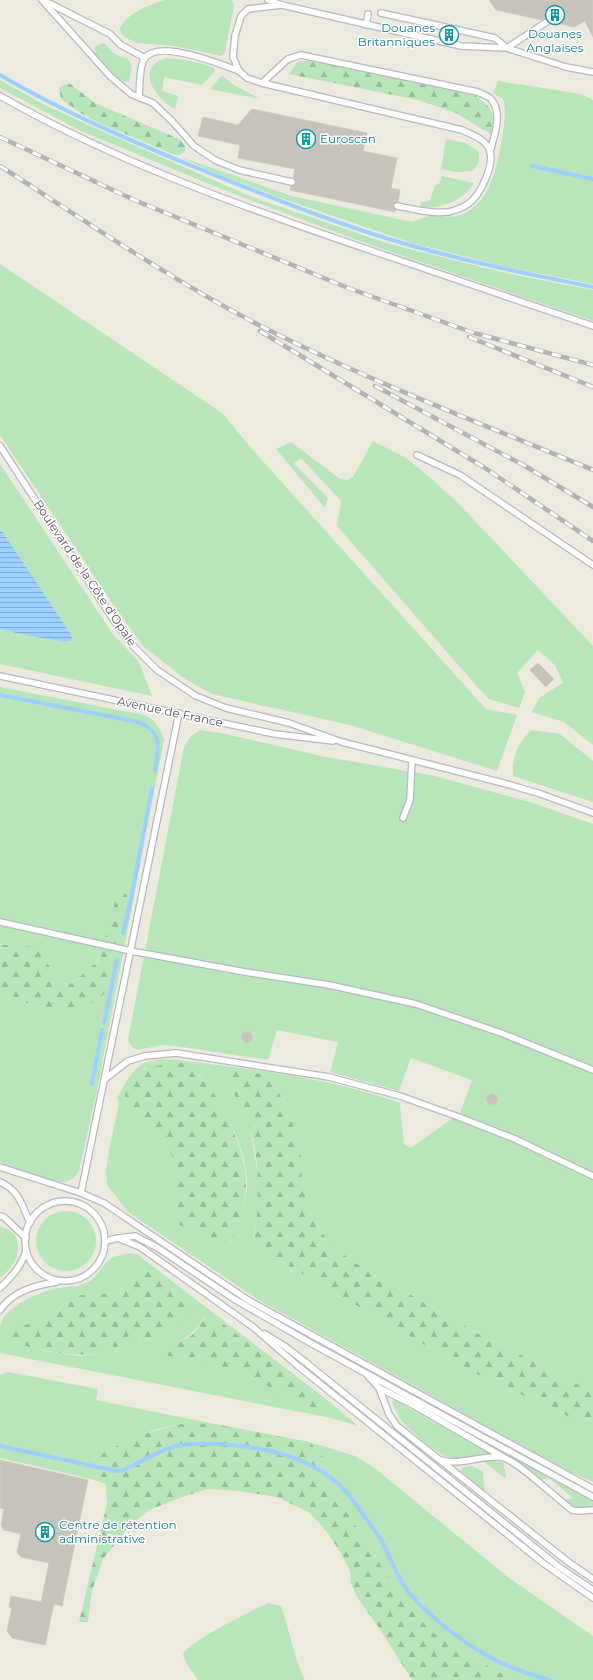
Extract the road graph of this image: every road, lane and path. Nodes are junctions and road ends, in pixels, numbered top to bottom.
1 (43, 0) edge
2 (268, 0) edge
3 (282, 5) junction
4 (381, 13) dead end
5 (368, 14) dead end
6 (548, 21) dead end
7 (366, 25) junction
8 (507, 48) junction
9 (145, 58) junction
10 (239, 71) junction
11 (593, 72) edge
12 (262, 83) junction
13 (0, 96) edge
14 (139, 97) junction
15 (490, 152) junction
16 (292, 182) dead end
17 (397, 206) dead end
18 (593, 326) edge
19 (0, 446) edge
20 (417, 455) dead end
21 (593, 565) edge
22 (0, 676) edge
23 (179, 713) junction
24 (342, 742) junction
25 (412, 760) junction
26 (593, 813) edge
27 (403, 818) dead end
28 (0, 922) edge
29 (131, 951) junction
30 (593, 1070) edge
31 (104, 1079) junction
32 (0, 1167) edge
33 (593, 1176) edge
34 (0, 1182) edge
35 (81, 1193) junction
36 (0, 1216) edge
37 (30, 1223) junction
38 (26, 1238) junction
39 (118, 1238) junction
40 (106, 1241) junction
41 (163, 1242) junction
42 (158, 1248) junction
43 (26, 1250) junction
44 (185, 1262) junction
45 (200, 1275) junction
46 (217, 1278) junction
47 (61, 1281) junction
48 (0, 1288) edge
49 (0, 1310) edge
50 (253, 1327) junction
51 (365, 1373) junction
52 (380, 1388) junction
53 (505, 1458) junction
54 (440, 1460) junction
55 (593, 1489) edge
56 (593, 1497) edge
57 (593, 1510) edge
58 (593, 1579) edge
59 (593, 1590) edge
60 (593, 1598) edge

1 - 9 lane
1 - 14 lane
2 - 3 lane
3 - 7 lane
3 - 10 lane
4 - 8 lane
5 - 7 lane
6 - 8 lane
7 - 8 lane
8 - 11 lane
9 - 10 lane
9 - 14 lane
10 - 12 lane
12 - 15 lane
12 - 15 lane
13 - 18 lane
14 - 16 lane
15 - 17 lane
19 - 24 lane, Boulevard de la Côte d'Opale
20 - 21 lane
22 - 23 lane, Avenue de France
23 - 24 lane, Avenue de France
23 - 29 lane
24 - 25 lane
25 - 26 lane
25 - 27 lane
28 - 29 lane
29 - 30 lane
29 - 31 lane
31 - 33 lane
31 - 35 lane
32 - 35 lane
34 - 37 lane
35 - 41 lane
36 - 38 lane
37 - 38 lane
37 - 40 lane
38 - 43 lane
39 - 40 lane
39 - 42 lane
39 - 50 lane
40 - 47 lane
41 - 44 lane
41 - 46 lane
42 - 44 lane
42 - 45 lane
43 - 47 lane
43 - 48 lane
44 - 45 lane
44 - 46 lane
45 - 51 lane
46 - 55 lane
47 - 49 lane
50 - 59 lane
50 - 60 lane
51 - 52 lane
51 - 56 lane
52 - 53 lane
52 - 54 lane
53 - 54 lane
53 - 57 lane
54 - 58 lane

